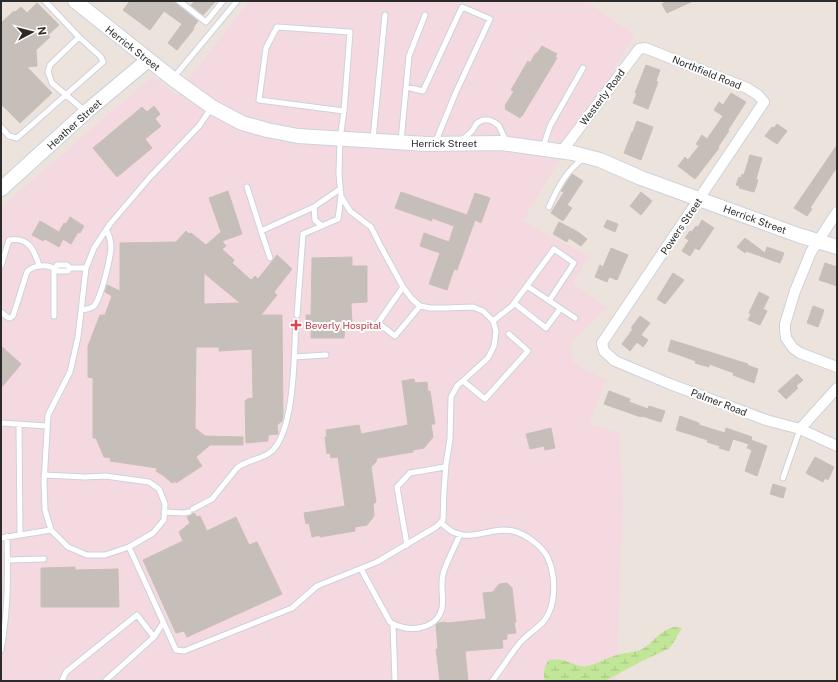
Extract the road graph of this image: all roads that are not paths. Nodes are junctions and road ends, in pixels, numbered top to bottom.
1 (45, 1) edge
2 (75, 1) edge
3 (179, 1) edge
4 (223, 1) edge
5 (237, 2) edge
6 (425, 14) dead end
7 (385, 15) dead end
8 (79, 37) junction
9 (645, 48) joint
10 (148, 60) junction
11 (583, 68) dead end
12 (173, 79) junction
13 (406, 87) junction
14 (66, 95) junction
15 (764, 102) joint
16 (212, 107) junction
17 (344, 111) junction
18 (86, 112) junction
19 (1, 127) edge
20 (340, 139) junction
21 (373, 140) junction
22 (401, 142) junction
23 (434, 144) junction
24 (460, 144) junction
25 (508, 144) junction
26 (543, 148) junction
27 (562, 151) junction
28 (586, 156) junction
29 (247, 187) dead end
30 (1, 189) edge
31 (340, 189) junction
32 (341, 196) junction
33 (699, 199) junction
34 (314, 207) junction
35 (549, 207) dead end
36 (837, 212) edge
37 (322, 226) junction
38 (106, 230) junction
39 (261, 231) junction
40 (818, 241) junction
41 (837, 247) edge
42 (270, 258) dead end
43 (1, 266) edge
44 (39, 266) junction
45 (54, 268) junction
46 (86, 268) junction
47 (526, 286) junction
48 (403, 287) junction
49 (549, 301) junction
50 (514, 303) junction
51 (420, 306) junction
52 (560, 309) junction
53 (82, 310) junction
54 (1, 312) edge
55 (297, 315) dead end
56 (54, 316) dead end
57 (575, 318) dead end
58 (493, 321) junction
59 (296, 322) dead end
60 (509, 334) dead end
61 (604, 351) joint
62 (326, 355) dead end
63 (294, 357) junction
64 (837, 367) edge
65 (463, 381) junction
66 (837, 388) edge
67 (1, 422) edge
68 (19, 424) junction
69 (47, 426) junction
70 (800, 429) junction
71 (837, 446) edge
72 (445, 468) junction
73 (44, 475) junction
74 (783, 478) dead end
75 (164, 512) junction
76 (441, 523) junction
77 (51, 530) junction
78 (20, 534) junction
79 (460, 534) junction
80 (7, 536) junction
81 (1, 538) edge
82 (407, 545) junction
83 (129, 547) junction
84 (44, 559) dead end
85 (8, 560) junction
86 (360, 569) junction
87 (163, 623) junction
88 (393, 625) junction
89 (154, 637) junction
90 (1, 650) edge
91 (62, 681) edge
92 (105, 681) edge
93 (395, 681) edge
94 (492, 681) edge

1 - 8 lane
2 - 10 street, Herrick Street
3 - 4 lane
5 - 12 lane
6 - 13 lane
7 - 21 lane
8 - 14 lane
8 - 14 lane
9 - 15 street, Northfield Road
9 - 27 street, Westerly Road
10 - 12 street, Herrick Street
10 - 18 street, Heather Street
11 - 26 lane
12 - 16 street, Herrick Street
13 - 22 lane
13 - 23 lane
14 - 18 lane
14 - 19 lane
15 - 33 street, Powers Street
16 - 20 street, Herrick Street
16 - 38 lane
17 - 17 lane
17 - 20 lane
18 - 30 street, Heather Street
20 - 21 street, Herrick Street
20 - 31 lane
21 - 22 street, Herrick Street
22 - 23 street, Herrick Street
23 - 24 street, Herrick Street
24 - 25 street, Herrick Street
24 - 25 lane
25 - 26 street, Herrick Street
26 - 27 street, Herrick Street
27 - 28 street, Herrick Street
28 - 33 street, Herrick Street
28 - 35 lane
29 - 39 lane
31 - 32 lane
31 - 34 lane
32 - 37 lane
32 - 48 lane
33 - 40 street, Herrick Street
33 - 61 street, Powers Street
34 - 37 lane
34 - 39 lane
36 - 40 street
37 - 55 lane
38 - 46 lane
38 - 53 lane
39 - 42 lane
40 - 41 street, Herrick Street
40 - 64 street
43 - 44 lane
44 - 45 lane
44 - 54 lane
45 - 46 lane
45 - 56 lane
46 - 53 lane
47 - 49 lane
47 - 49 lane
47 - 50 lane
48 - 51 lane
48 - 51 lane
49 - 52 lane
50 - 52 lane
50 - 58 lane
51 - 58 lane
52 - 57 lane
53 - 69 lane
58 - 65 lane
59 - 63 lane
60 - 65 lane
61 - 70 street, Palmer Road
62 - 63 lane
63 - 75 lane
65 - 72 lane
66 - 70 street
67 - 68 lane
68 - 69 lane
68 - 78 lane
69 - 73 lane
70 - 71 street, Palmer Road
70 - 74 lane
72 - 76 lane
72 - 82 lane
73 - 75 lane
73 - 77 lane
75 - 83 lane
76 - 79 lane
76 - 82 lane
77 - 78 lane
77 - 83 lane
78 - 80 lane
79 - 88 lane
79 - 94 lane
80 - 81 lane
80 - 85 lane
82 - 86 lane
83 - 87 lane
84 - 85 lane
85 - 90 lane
86 - 87 lane
86 - 88 lane
87 - 89 lane
88 - 93 lane
89 - 91 lane
89 - 92 lane

